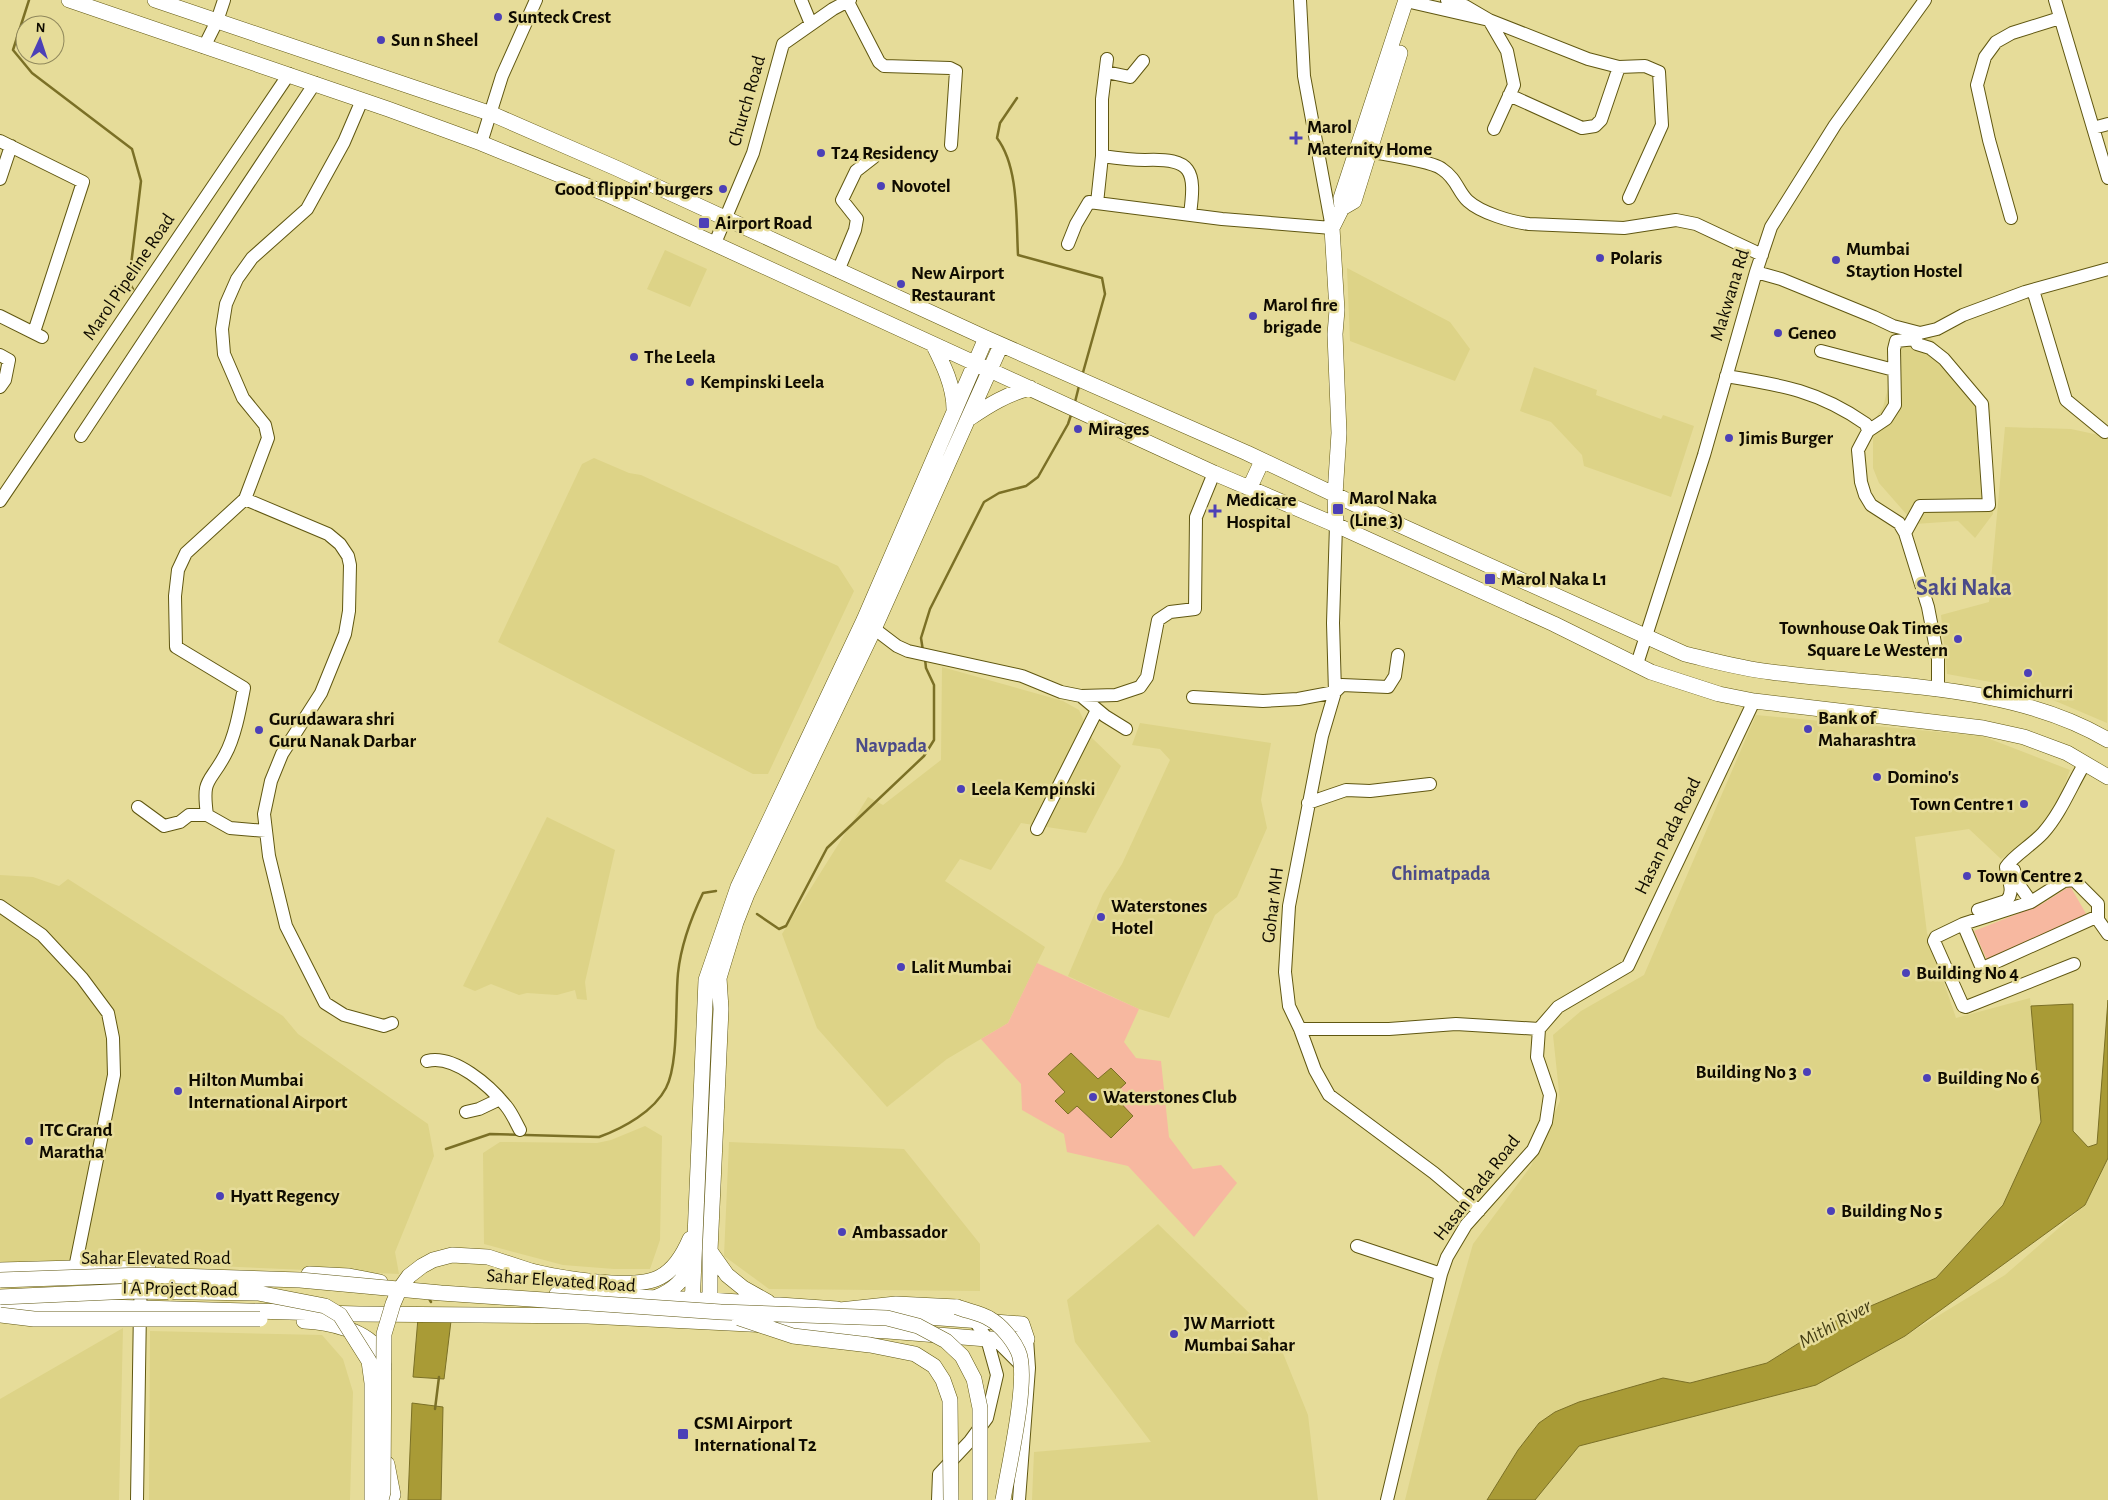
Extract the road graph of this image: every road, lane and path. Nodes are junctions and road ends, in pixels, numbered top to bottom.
1 (69, 0) edge
2 (155, 0) edge
3 (224, 0) edge
4 (536, 0) edge
5 (801, 0) edge
6 (1300, 0) edge
7 (1447, 0) edge
8 (1925, 0) edge
9 (2055, 0) edge
10 (849, 1) edge
11 (1411, 1) edge
12 (2060, 18) junction
13 (1489, 20) junction
14 (217, 21) junction
15 (811, 24) junction
16 (204, 47) junction
17 (1143, 61) dead end
18 (1619, 67) junction
19 (288, 74) junction
20 (315, 83) junction
21 (1509, 95) junction
22 (362, 100) junction
23 (492, 114) junction
24 (2108, 124) edge
25 (2093, 128) junction
26 (1494, 129) dead end
27 (482, 143) junction
28 (5, 144) edge
29 (951, 145) dead end
30 (1363, 150) junction
31 (1102, 156) junction
32 (874, 157) dead end
33 (2108, 178) edge
34 (0, 179) edge
35 (1628, 198) dead end
36 (1097, 203) junction
37 (1190, 214) junction
38 (2011, 218) dead end
39 (726, 219) junction
40 (1332, 228) junction
41 (715, 243) junction
42 (1068, 244) dead end
43 (1762, 254) junction
44 (2108, 269) edge
45 (838, 271) junction
46 (1756, 272) junction
47 (2033, 290) junction
48 (0, 316) edge
49 (986, 338) junction
50 (933, 344) junction
51 (1001, 345) junction
52 (1821, 351) dead end
53 (0, 355) edge
54 (974, 363) junction
55 (991, 370) junction
56 (1894, 370) junction
57 (1726, 376) junction
58 (0, 387) edge
59 (1030, 388) junction
60 (954, 411) junction
61 (969, 419) junction
62 (1868, 431) junction
63 (2105, 432) dead end
64 (81, 436) dead end
65 (1262, 461) junction
66 (1214, 473) junction
67 (1250, 487) junction
68 (1335, 495) junction
69 (1, 499) edge
70 (245, 500) junction
71 (1336, 525) junction
72 (1905, 534) junction
73 (869, 625) junction
74 (1647, 636) junction
75 (1398, 655) dead end
76 (1637, 664) junction
77 (1938, 690) junction
78 (1335, 692) junction
79 (1081, 696) junction
80 (1193, 697) dead end
81 (1754, 701) junction
82 (1097, 710) junction
83 (1126, 729) dead end
84 (2108, 740) edge
85 (2085, 763) junction
86 (2108, 775) edge
87 (1430, 784) dead end
88 (1308, 804) junction
89 (138, 807) dead end
90 (207, 815) junction
91 (1037, 829) dead end
92 (266, 831) junction
93 (2011, 860) junction
94 (2030, 902) junction
95 (0, 906) edge
96 (1978, 910) dead end
97 (2098, 918) junction
98 (1963, 924) junction
99 (2108, 934) edge
100 (2074, 964) dead end
101 (392, 1023) dead end
102 (1300, 1029) junction
103 (1539, 1029) junction
104 (427, 1061) dead end
105 (500, 1099) junction
106 (466, 1112) dead end
107 (520, 1130) dead end
108 (1479, 1210) junction
109 (694, 1223) junction
110 (1357, 1246) dead end
111 (710, 1251) junction
112 (693, 1260) junction
113 (75, 1268) junction
114 (142, 1268) junction
115 (0, 1270) edge
116 (1441, 1274) junction
117 (0, 1280) edge
118 (0, 1297) edge
119 (655, 1298) junction
120 (692, 1299) junction
121 (710, 1300) junction
122 (774, 1305) junction
123 (0, 1307) edge
124 (140, 1308) junction
125 (840, 1310) junction
126 (0, 1315) edge
127 (715, 1317) junction
128 (691, 1321) junction
129 (975, 1321) junction
130 (1024, 1332) junction
131 (991, 1339) junction
132 (1029, 1373) junction
133 (387, 1497) edge
134 (137, 1500) edge
135 (372, 1500) edge
136 (938, 1500) edge
137 (952, 1500) edge
138 (980, 1500) edge
139 (1003, 1500) edge
140 (1019, 1500) edge
141 (1387, 1500) edge

1 - 16 main road
2 - 14 main road
3 - 14 street
4 - 23 street
5 - 15 street
6 - 40 street
7 - 13 street
8 - 43 street, Makwana Rd
9 - 12 street
10 - 15 street, Church Road
10 - 29 street
11 - 13 street
11 - 30 main road
12 - 25 street
12 - 38 street
13 - 18 street
13 - 21 street
14 - 16 street
14 - 23 main road
15 - 39 street, Church Road
16 - 19 main road
17 - 31 street
18 - 21 street
18 - 35 street
19 - 20 main road
19 - 69 street, Marol Pipeline Road
20 - 22 main road
20 - 64 street
21 - 26 street
22 - 27 main road
22 - 70 street
23 - 27 street
23 - 39 main road
24 - 25 street
25 - 33 street
27 - 41 main road
28 - 34 street
28 - 48 street
30 - 40 main road
30 - 43 street
31 - 36 street
31 - 37 street
32 - 45 street
36 - 37 street
36 - 42 street
37 - 40 street
39 - 41 street, Church Road
39 - 45 main road
40 - 68 main road
41 - 50 main road
43 - 46 street, Makwana Rd
44 - 47 street
45 - 49 main road
46 - 47 street
46 - 57 street, Makwana Rd
47 - 63 street
49 - 51 main road
49 - 54 main road
50 - 54 main road
50 - 60 main road
51 - 55 main road
51 - 65 main road
52 - 56 street
53 - 58 street
54 - 55 main road
54 - 60 main road
55 - 59 main road
55 - 61 main road
56 - 62 street
56 - 72 street
57 - 62 street
57 - 74 street, Makwana Rd
59 - 61 main road
59 - 66 main road
60 - 73 main road
61 - 73 main road
62 - 72 street
65 - 67 main road
65 - 68 main road
66 - 67 main road
66 - 79 street
67 - 71 main road
68 - 71 main road
68 - 74 main road
70 - 90 street
70 - 92 street
71 - 76 main road
71 - 78 street, Gohar MH
72 - 77 street
73 - 79 street
73 - 109 main road
73 - 111 main road
74 - 76 street, Makwana Rd
74 - 77 main road
75 - 78 street
76 - 81 main road
77 - 84 main road
78 - 80 street
78 - 88 street, Gohar MH
79 - 82 street
81 - 85 main road
81 - 103 street, Hasan Pada Road
82 - 83 street
82 - 91 street
85 - 86 main road
85 - 93 street
87 - 88 street
88 - 102 street, Gohar MH
89 - 90 street
90 - 92 street
92 - 101 street
93 - 94 street
93 - 96 street
94 - 97 street
94 - 98 street
95 - 113 street
97 - 98 street
97 - 99 street
98 - 100 street
102 - 103 street
102 - 108 street, Gohar MH
103 - 108 street, Hasan Pada Road
104 - 105 street
105 - 106 street
105 - 107 street
108 - 116 street, Hasan Pada Road
109 - 112 main road
109 - 133 main road, bridge
110 - 116 street
111 - 121 main road
111 - 122 main road
112 - 119 main road
112 - 120 main road
113 - 114 main road
113 - 115 main road
114 - 119 main road
114 - 124 street
116 - 141 street, Hasan Pada Road
117 - 127 main road, Sahar Elevated Road, bridge
118 - 135 main road, Sahar Elevated Road, bridge
119 - 120 main road
120 - 121 main road
120 - 128 main road
121 - 122 main road
121 - 127 main road
122 - 125 main road
123 - 124 main road, I A Project Road
124 - 128 main road, I A Project Road
124 - 134 street
125 - 129 main road
125 - 139 main road, bridge
126 - 133 main road, bridge
127 - 128 main road, I A Project Road
127 - 131 main road
127 - 137 main road, bridge
127 - 138 main road, Sahar Elevated Road, bridge
129 - 130 main road
129 - 131 street
130 - 131 main road
130 - 132 street
131 - 132 street
131 - 136 street
132 - 140 street

